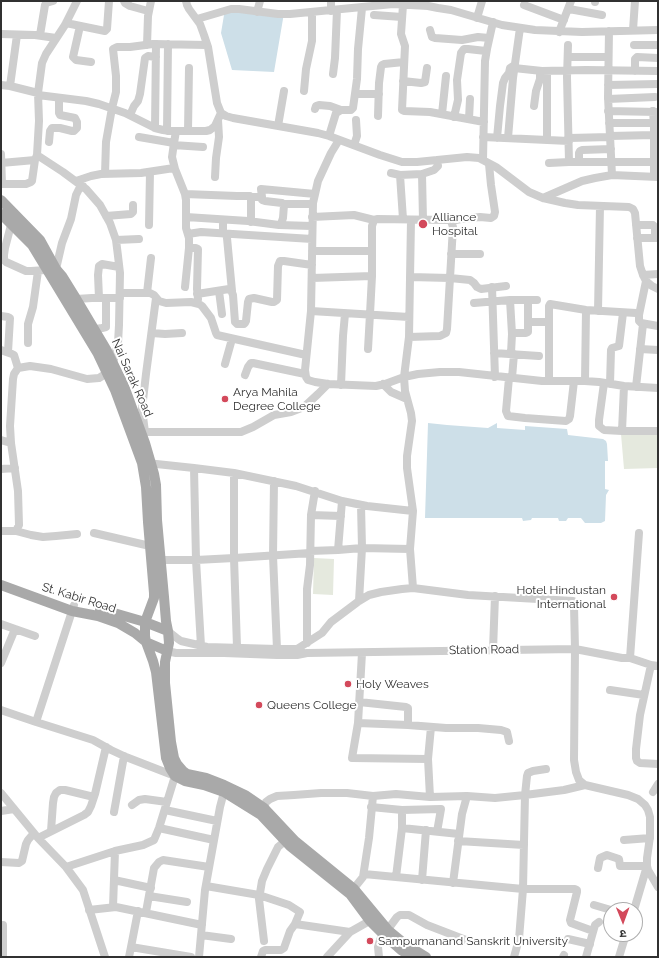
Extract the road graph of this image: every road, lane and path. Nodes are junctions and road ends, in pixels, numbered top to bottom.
1 (53, 1) edge
2 (77, 1) edge
3 (109, 1) edge
4 (124, 1) edge
5 (151, 1) edge
6 (186, 1) edge
7 (260, 1) edge
8 (332, 1) edge
9 (482, 1) edge
10 (635, 1) edge
11 (392, 2) edge
12 (403, 4) junction
13 (524, 5) dead end
14 (570, 5) edge
15 (362, 8) junction
16 (334, 10) junction
17 (148, 11) junction
18 (257, 12) junction
19 (312, 13) junction
20 (602, 15) dead end
21 (374, 16) dead end
22 (402, 17) junction
23 (477, 18) junction
24 (197, 19) junction
25 (564, 20) junction
26 (493, 22) junction
27 (66, 23) junction
28 (80, 26) junction
29 (520, 28) junction
30 (430, 30) dead end
31 (633, 30) junction
32 (658, 30) edge
33 (609, 31) junction
34 (559, 32) junction
35 (1, 34) edge
36 (17, 35) junction
37 (40, 35) junction
38 (56, 38) junction
39 (489, 38) junction
40 (156, 44) junction
41 (168, 44) junction
42 (147, 45) junction
43 (207, 45) junction
44 (568, 45) dead end
45 (634, 45) dead end
46 (658, 45) edge
47 (486, 51) junction
48 (156, 57) junction
49 (568, 57) junction
50 (608, 57) junction
51 (658, 58) edge
52 (91, 62) dead end
53 (404, 62) junction
54 (515, 67) junction
55 (189, 68) dead end
56 (427, 68) dead end
57 (543, 71) junction
58 (567, 71) junction
59 (608, 71) junction
60 (635, 71) junction
61 (658, 71) edge
62 (333, 74) dead end
63 (446, 76) dead end
64 (403, 81) junction
65 (658, 84) edge
66 (1, 85) edge
67 (608, 85) junction
68 (10, 86) junction
69 (284, 91) dead end
70 (304, 91) dead end
71 (38, 94) junction
72 (355, 94) junction
73 (379, 94) junction
74 (655, 97) dead end
75 (59, 98) junction
76 (470, 99) dead end
77 (608, 99) junction
78 (534, 106) dead end
79 (112, 108) junction
80 (315, 109) dead end
81 (341, 110) junction
82 (608, 111) junction
83 (656, 111) edge
84 (442, 114) junction
85 (130, 115) junction
86 (220, 116) junction
87 (378, 116) dead end
88 (454, 117) junction
89 (469, 119) junction
90 (356, 120) dead end
91 (484, 122) junction
92 (609, 123) junction
93 (656, 125) edge
94 (278, 126) junction
95 (155, 128) junction
96 (167, 131) junction
97 (176, 131) junction
98 (188, 132) junction
99 (654, 135) junction
100 (329, 136) junction
101 (139, 137) dead end
102 (483, 137) junction
103 (610, 137) junction
104 (497, 138) junction
105 (508, 138) junction
106 (569, 139) junction
107 (339, 140) junction
108 (547, 140) junction
109 (49, 142) dead end
110 (174, 144) junction
111 (354, 145) junction
112 (203, 147) dead end
113 (611, 149) junction
114 (1, 154) edge
115 (36, 157) junction
116 (438, 160) junction
117 (486, 162) junction
118 (569, 162) junction
119 (579, 162) junction
120 (611, 162) junction
121 (654, 162) junction
122 (1, 163) edge
123 (549, 163) dead end
124 (174, 168) junction
125 (150, 172) junction
126 (105, 174) junction
127 (422, 174) junction
128 (215, 176) dead end
129 (612, 176) junction
130 (656, 177) edge
131 (1, 184) edge
132 (80, 184) junction
133 (186, 194) junction
134 (315, 194) junction
135 (251, 197) junction
136 (262, 197) junction
137 (543, 198) junction
138 (1, 200) edge
139 (283, 204) junction
140 (313, 204) junction
141 (133, 205) dead end
142 (600, 206) junction
143 (1, 214) edge
144 (106, 216) junction
145 (186, 217) junction
146 (403, 219) junction
147 (222, 220) junction
148 (374, 220) junction
149 (412, 220) junction
150 (423, 220) junction
151 (451, 221) junction
152 (251, 222) junction
153 (312, 222) junction
154 (11, 225) junction
155 (149, 225) dead end
156 (276, 225) junction
157 (636, 225) junction
158 (224, 233) junction
159 (188, 234) junction
160 (274, 236) junction
161 (637, 238) junction
162 (656, 238) edge
163 (139, 239) dead end
164 (312, 239) junction
165 (116, 240) junction
166 (189, 248) junction
167 (312, 251) junction
168 (372, 251) junction
169 (451, 254) junction
170 (480, 254) dead end
171 (151, 258) dead end
172 (312, 265) junction
173 (119, 267) junction
174 (56, 269) junction
175 (42, 270) junction
176 (658, 274) edge
177 (372, 276) junction
178 (410, 277) junction
179 (312, 278) junction
180 (450, 278) junction
181 (645, 278) junction
182 (506, 286) dead end
183 (492, 287) junction
184 (185, 288) dead end
185 (658, 289) edge
186 (219, 291) junction
187 (232, 291) junction
188 (147, 293) junction
189 (197, 294) junction
190 (120, 296) junction
191 (102, 298) junction
192 (156, 298) junction
193 (76, 300) junction
194 (510, 300) junction
195 (528, 300) junction
196 (537, 300) dead end
197 (492, 302) junction
198 (474, 303) dead end
199 (199, 304) junction
200 (586, 310) junction
201 (310, 311) junction
202 (598, 311) junction
203 (623, 313) junction
204 (222, 314) dead end
205 (346, 314) junction
206 (370, 314) junction
207 (639, 315) junction
208 (1, 316) edge
209 (409, 317) junction
210 (529, 322) junction
211 (549, 322) junction
212 (642, 324) junction
213 (658, 326) edge
214 (94, 329) junction
215 (83, 331) junction
216 (182, 332) dead end
217 (152, 333) junction
218 (512, 333) junction
219 (409, 337) junction
220 (232, 338) junction
221 (28, 343) dead end
222 (368, 349) dead end
223 (640, 349) junction
224 (658, 350) edge
225 (5, 351) edge
226 (494, 353) junction
227 (512, 353) junction
228 (306, 355) junction
229 (539, 356) dead end
230 (113, 364) junction
231 (225, 364) dead end
232 (18, 368) junction
233 (107, 373) junction
234 (305, 374) junction
235 (245, 375) dead end
236 (495, 376) junction
237 (404, 377) junction
238 (510, 378) junction
239 (549, 381) junction
240 (574, 381) junction
241 (584, 381) junction
242 (607, 383) junction
243 (328, 384) junction
244 (383, 384) junction
245 (341, 385) junction
246 (624, 386) junction
247 (636, 387) junction
248 (658, 388) edge
249 (124, 399) junction
250 (407, 399) junction
251 (622, 431) junction
252 (658, 431) edge
253 (139, 432) junction
254 (1, 440) edge
255 (11, 443) junction
256 (147, 463) junction
257 (15, 468) junction
258 (194, 468) junction
259 (1, 470) edge
260 (234, 473) junction
261 (274, 481) junction
262 (314, 491) junction
263 (342, 501) junction
264 (361, 505) junction
265 (413, 511) junction
266 (311, 515) junction
267 (341, 516) junction
268 (1, 531) edge
269 (16, 531) junction
270 (94, 533) dead end
271 (77, 534) dead end
272 (639, 534) dead end
273 (150, 546) junction
274 (362, 548) junction
275 (410, 549) junction
276 (338, 550) junction
277 (310, 552) junction
278 (273, 556) junction
279 (234, 558) junction
280 (161, 560) junction
281 (196, 560) junction
282 (1, 578) edge
283 (1, 585) edge
284 (413, 588) junction
285 (495, 596) junction
286 (359, 600) junction
287 (73, 608) junction
288 (145, 622) junction
289 (1, 624) edge
290 (15, 629) junction
291 (168, 631) junction
292 (35, 636) dead end
293 (146, 642) junction
294 (307, 643) junction
295 (201, 646) junction
296 (238, 647) junction
297 (277, 649) junction
298 (574, 649) junction
299 (493, 650) junction
300 (168, 651) junction
301 (297, 652) junction
302 (362, 653) junction
303 (630, 658) junction
304 (1, 663) edge
305 (655, 665) edge
306 (610, 690) dead end
307 (644, 696) junction
308 (359, 702) junction
309 (1, 710) edge
310 (36, 722) junction
311 (358, 724) junction
312 (408, 725) junction
313 (431, 727) junction
314 (510, 741) dead end
315 (106, 747) junction
316 (124, 756) junction
317 (428, 759) junction
318 (658, 764) edge
319 (546, 769) dead end
320 (175, 776) junction
321 (658, 784) edge
322 (585, 785) junction
323 (224, 792) junction
324 (653, 792) dead end
325 (1, 793) edge
326 (372, 796) junction
327 (430, 796) junction
328 (467, 796) junction
329 (525, 796) junction
330 (94, 797) junction
331 (132, 805) dead end
332 (166, 806) junction
333 (371, 807) junction
334 (264, 808) junction
335 (14, 809) junction
336 (402, 810) junction
337 (1, 811) edge
338 (114, 812) dead end
339 (217, 820) junction
340 (160, 828) junction
341 (402, 828) junction
342 (426, 830) junction
343 (51, 831) junction
344 (437, 832) junction
345 (36, 836) junction
346 (459, 837) junction
347 (653, 838) edge
348 (214, 840) junction
349 (624, 840) dead end
350 (285, 841) junction
351 (524, 845) junction
352 (115, 852) junction
353 (1, 862) edge
354 (647, 866) junction
355 (66, 867) junction
356 (209, 867) junction
357 (598, 868) dead end
358 (364, 874) junction
359 (396, 877) junction
360 (114, 880) junction
361 (422, 880) junction
362 (453, 883) junction
363 (206, 886) junction
364 (658, 887) edge
365 (523, 889) junction
366 (150, 892) junction
367 (352, 892) junction
368 (259, 895) junction
369 (187, 902) dead end
370 (636, 902) edge
371 (594, 905) dead end
372 (112, 907) junction
373 (603, 908) edge
374 (89, 910) junction
375 (142, 912) junction
376 (373, 919) junction
377 (599, 922) dead end
378 (4, 924) dead end
379 (295, 924) junction
380 (202, 925) junction
381 (593, 931) junction
382 (350, 932) junction
383 (386, 933) junction
384 (201, 935) junction
385 (231, 939) dead end
386 (568, 939) dead end
387 (466, 940) dead end
388 (264, 941) dead end
389 (624, 942) edge
390 (590, 944) junction
391 (131, 947) junction
392 (3, 957) edge
393 (105, 957) edge
394 (129, 957) edge
395 (191, 957) edge
396 (199, 957) edge
397 (261, 957) edge
398 (327, 957) edge
399 (379, 957) edge
400 (412, 957) edge
401 (426, 957) edge
402 (514, 957) edge
403 (586, 957) edge
404 (619, 957) edge

1 - 37 street
2 - 27 street
3 - 28 street
4 - 17 street
5 - 17 street
6 - 24 street
7 - 18 street
8 - 16 street
9 - 23 street
10 - 31 street
11 - 12 street
11 - 15 street
12 - 22 street
12 - 23 street
13 - 25 street
14 - 20 street
14 - 25 street
15 - 16 street
15 - 72 street
16 - 19 street
16 - 62 street
17 - 42 street
18 - 19 street
18 - 24 street
19 - 70 street
21 - 22 street
22 - 53 street
23 - 26 street
24 - 43 street
25 - 34 street
26 - 29 street
26 - 39 street
27 - 28 street
27 - 38 street
28 - 52 street
29 - 34 street
29 - 54 street
30 - 39 street
31 - 32 street
31 - 33 street
33 - 34 street
33 - 50 street
35 - 36 street
36 - 37 street
36 - 68 street
37 - 38 street
38 - 71 street
39 - 47 street
40 - 41 street
40 - 42 street
40 - 48 street
41 - 43 street
41 - 96 street
42 - 79 street
43 - 86 street
44 - 49 street
45 - 46 street
47 - 88 street
47 - 91 street
48 - 85 street
48 - 95 street
49 - 50 street
49 - 58 street
50 - 59 street
51 - 60 street
53 - 64 street
53 - 73 street
54 - 57 street
54 - 104 street
54 - 105 street
55 - 98 street
56 - 64 street
57 - 58 street
57 - 78 street
57 - 108 street
58 - 59 street
58 - 106 street
59 - 60 street
59 - 67 street
60 - 61 street
63 - 84 street
64 - 84 street
65 - 67 street
66 - 68 street
67 - 77 street
68 - 71 street
69 - 94 street
71 - 75 street
71 - 115 street
72 - 73 street
72 - 81 street
73 - 87 street
74 - 77 street
75 - 79 street
75 - 109 street
76 - 89 street
77 - 82 street
79 - 85 street
79 - 126 street
80 - 81 street
81 - 100 street
82 - 83 street
82 - 92 street
83 - 93 street
84 - 88 street
85 - 95 street
86 - 94 street
86 - 98 street
86 - 128 street
88 - 89 street
89 - 91 street
90 - 111 street
91 - 102 street
92 - 93 street
92 - 103 street
93 - 99 street
94 - 100 street
95 - 96 street
96 - 97 street
97 - 98 street
97 - 110 street
99 - 103 street
99 - 121 street
100 - 107 street
101 - 110 street
102 - 104 street
102 - 117 street
103 - 106 street
103 - 113 street
104 - 105 street
105 - 108 street
106 - 108 street
106 - 118 street
107 - 111 street
107 - 134 street
110 - 112 street
110 - 124 street
111 - 116 street
113 - 119 street
113 - 120 street
114 - 122 street
115 - 122 street
115 - 131 street
115 - 132 street
116 - 117 street
116 - 127 street
117 - 137 street
117 - 151 street
118 - 119 street
118 - 123 street
119 - 120 street
120 - 121 street
120 - 129 street
121 - 130 street
122 - 131 street
124 - 125 street
124 - 133 street
125 - 126 street
125 - 155 street
126 - 132 street
127 - 146 street
127 - 150 street
129 - 130 street
129 - 137 street
132 - 144 street
132 - 174 street
133 - 135 street
133 - 145 street
134 - 136 street
134 - 140 street
135 - 136 street
135 - 152 street
136 - 139 street
137 - 142 street
138 - 174 main road, Nai Sarak Road
139 - 140 street
139 - 156 street
140 - 153 street
141 - 144 street
142 - 157 street
142 - 202 street
143 - 154 main road, Nai Sarak Road
144 - 165 street
145 - 147 street
145 - 159 street
146 - 148 street
146 - 149 street
147 - 152 street
147 - 158 street
148 - 153 street
148 - 168 street
149 - 150 street
149 - 178 street
150 - 151 street
151 - 169 street
152 - 156 street
153 - 156 street
153 - 164 street
154 - 175 main road, Nai Sarak Road
154 - 175 street
156 - 160 street
157 - 161 street
157 - 162 street
158 - 159 street
158 - 160 street
158 - 187 street
159 - 166 street
160 - 164 street
161 - 162 street
161 - 181 street
163 - 165 street
164 - 167 street
165 - 173 street
166 - 184 street
166 - 189 street
167 - 168 street
167 - 172 street
168 - 177 street
169 - 170 street
169 - 180 street
171 - 188 street
172 - 179 street
172 - 187 street
173 - 190 street
173 - 191 street
174 - 193 main road, Nai Sarak Road
175 - 215 main road, Nai Sarak Road
175 - 221 street
176 - 181 street
177 - 179 street
177 - 206 street
178 - 180 street
178 - 209 street
179 - 201 street
180 - 183 street
180 - 219 street
181 - 185 street
181 - 207 street
182 - 183 street
183 - 197 street
186 - 187 street
186 - 189 street
186 - 204 street
188 - 190 street
188 - 192 street
189 - 199 street
190 - 191 street
190 - 230 street
191 - 193 street
191 - 214 street
192 - 199 street
192 - 217 street
193 - 214 main road, Nai Sarak Road
194 - 195 street
194 - 197 street
194 - 218 street
195 - 196 street
195 - 210 street
197 - 198 street
197 - 226 street
199 - 220 street
200 - 202 street
200 - 211 street
200 - 241 street
201 - 205 street
201 - 228 street
202 - 203 street
203 - 207 street
203 - 242 street
205 - 206 street
205 - 245 street
206 - 209 street
206 - 222 street
207 - 212 street
208 - 225 street
209 - 219 street
210 - 211 street
210 - 218 street
211 - 239 street
212 - 213 street
212 - 223 street
214 - 215 street
214 - 230 main road, Nai Sarak Road
215 - 233 main road, Nai Sarak Road
216 - 217 street
217 - 253 street
218 - 227 street
219 - 237 street
220 - 228 street
220 - 231 street
223 - 224 street
223 - 247 street
225 - 232 street
226 - 227 street
226 - 236 street
227 - 229 street
227 - 238 street
228 - 234 street
230 - 249 main road, Nai Sarak Road
232 - 233 street
232 - 255 street
233 - 249 main road, Nai Sarak Road
234 - 235 street
234 - 243 street
236 - 237 street
236 - 238 street
237 - 244 street
237 - 250 street
238 - 239 street
238 - 240 street
239 - 240 street
240 - 241 street
241 - 242 street
242 - 246 street
242 - 251 street
243 - 245 street
243 - 253 street
244 - 245 street
244 - 250 street
246 - 247 street
246 - 251 street
247 - 248 street
249 - 253 main road, Nai Sarak Road
250 - 265 street
251 - 252 street
253 - 256 main road, Nai Sarak Road
254 - 255 street
255 - 257 street
256 - 258 street
256 - 273 main road, Nai Sarak Road
256 - 280 main road, Nai Sarak Road
257 - 259 street
257 - 269 street
258 - 260 street
258 - 281 street
260 - 261 street
260 - 279 street
261 - 262 street
261 - 278 street
262 - 263 street
262 - 266 street
263 - 264 street
263 - 267 street
264 - 265 street
264 - 274 street
265 - 275 street
266 - 267 street
266 - 277 street
267 - 276 street
268 - 269 street
269 - 271 street
270 - 273 street
272 - 303 street
273 - 288 main road, Nai Sarak Road
274 - 275 street
274 - 276 street
274 - 286 street
275 - 284 street
276 - 277 street
277 - 278 street
277 - 294 street
278 - 279 street
278 - 297 street
279 - 281 street
279 - 296 street
280 - 281 street
280 - 291 main road, Nai Sarak Road
281 - 295 street
282 - 287 main road, St. Kabir Road
283 - 287 main road, St. Kabir Road
284 - 285 street
284 - 286 street
285 - 298 street
285 - 299 street
286 - 294 street
287 - 288 main road, St. Kabir Road
287 - 293 main road, St. Kabir Road
287 - 310 street
288 - 291 main road, St. Kabir Road
288 - 293 main road
289 - 290 street
290 - 292 street
290 - 304 street
291 - 295 street, Station Road
291 - 300 main road, Nai Sarak Road
293 - 300 main road, St. Kabir Road
293 - 320 main road
294 - 301 street
295 - 296 street, Station Road
296 - 297 street, Station Road
297 - 301 street, Station Road
298 - 299 street, Station Road
298 - 303 street, Station Road
298 - 322 street
299 - 302 street, Station Road
300 - 301 street, Station Road
300 - 334 main road, Nai Sarak Road
301 - 302 street, Station Road
302 - 308 street
303 - 305 street, Station Road
305 - 307 street
306 - 307 street
307 - 318 street
308 - 311 street
308 - 312 street
309 - 310 street
310 - 315 street
311 - 312 street
311 - 317 street
312 - 313 street
313 - 314 street
313 - 317 street
315 - 316 street
315 - 330 street
316 - 320 street
316 - 338 street
317 - 327 street
319 - 329 street
320 - 323 main road
320 - 332 street
321 - 324 street
322 - 329 street
322 - 347 street
323 - 339 street
323 - 350 main road
325 - 335 street
326 - 327 street
326 - 333 street
326 - 334 street
327 - 328 street
328 - 329 street
328 - 346 street
329 - 351 street
330 - 343 street
330 - 343 street
331 - 332 street
332 - 339 street
332 - 340 street
333 - 336 street
333 - 358 street
334 - 367 main road, Nai Sarak Road
335 - 337 street
335 - 345 street
336 - 341 street
336 - 344 street
339 - 348 street
340 - 348 street
340 - 352 street
341 - 342 street
341 - 359 street
342 - 344 street
342 - 361 street
343 - 345 street
344 - 346 street
345 - 353 street
345 - 355 street
346 - 351 street
346 - 362 street
347 - 349 street
347 - 354 street
348 - 356 street
350 - 367 main road
350 - 368 street
351 - 365 street
352 - 355 street
352 - 360 street
354 - 357 street
354 - 364 street
354 - 370 street
355 - 374 street
356 - 363 street
356 - 366 street
358 - 359 street
358 - 367 street
359 - 361 street
360 - 366 street
360 - 372 street
361 - 362 street
362 - 365 street
363 - 368 street
363 - 380 street
365 - 381 street
365 - 402 street
366 - 369 street
366 - 375 street
367 - 376 main road
368 - 379 street
368 - 388 street
371 - 373 street
372 - 374 street
372 - 375 street
374 - 393 street
375 - 380 street
375 - 391 street
376 - 382 street
376 - 383 main road
377 - 381 street
378 - 392 street
379 - 382 street
379 - 397 street
380 - 384 street
381 - 390 street
382 - 398 street
383 - 387 street
383 - 399 street
383 - 400 main road
383 - 401 main road
384 - 385 street
384 - 396 street
386 - 390 street
389 - 404 street
390 - 403 street
391 - 394 street
391 - 395 street

